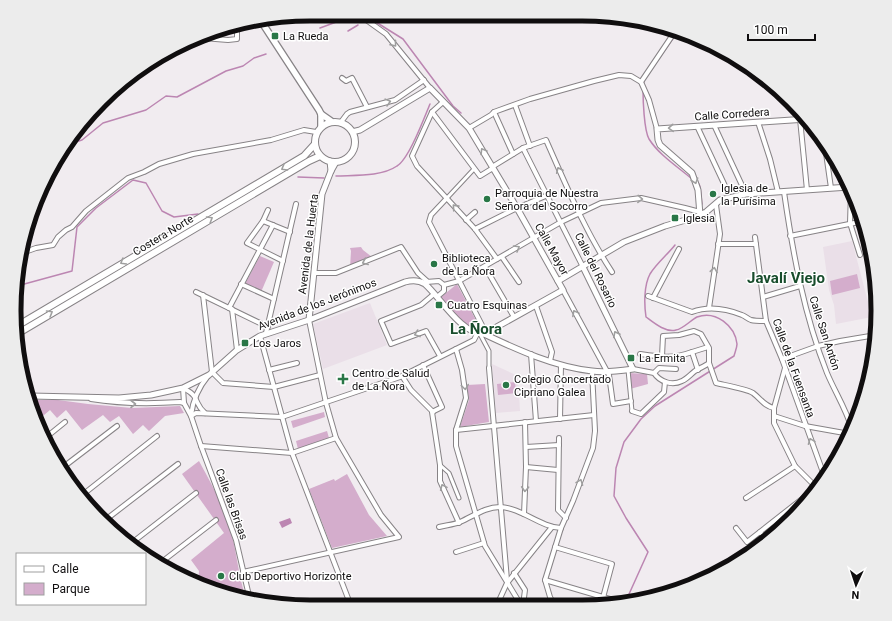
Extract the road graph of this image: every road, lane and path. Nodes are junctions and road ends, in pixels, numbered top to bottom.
1 (368, 21) edge
2 (262, 25) edge
3 (236, 31) edge
4 (672, 35) edge
5 (211, 39) edge
6 (342, 78) dead end
7 (424, 80) junction
8 (640, 82) junction
9 (430, 88) junction
10 (443, 102) junction
11 (515, 105) junction
12 (367, 107) junction
13 (432, 112) junction
14 (494, 112) junction
15 (321, 114) junction
16 (798, 119) edge
17 (800, 121) edge
18 (331, 122) junction
19 (341, 122) junction
20 (758, 122) junction
21 (714, 125) junction
22 (321, 126) junction
23 (697, 126) junction
24 (468, 128) junction
25 (658, 129) junction
26 (316, 132) junction
27 (352, 132) junction
28 (314, 145) junction
29 (530, 146) junction
30 (524, 148) junction
31 (513, 154) junction
32 (320, 156) junction
33 (827, 157) edge
34 (333, 162) junction
35 (493, 168) junction
36 (474, 169) junction
37 (843, 187) edge
38 (726, 188) dead end
39 (831, 188) junction
40 (807, 190) junction
41 (778, 192) junction
42 (784, 192) junction
43 (746, 194) junction
44 (548, 195) junction
45 (446, 198) junction
46 (296, 204) dead end
47 (851, 204) edge
48 (716, 205) junction
49 (517, 208) junction
50 (268, 210) dead end
51 (475, 212) dead end
52 (579, 214) junction
53 (700, 214) junction
54 (466, 220) junction
55 (263, 221) junction
56 (561, 222) junction
57 (857, 222) edge
58 (850, 223) junction
59 (273, 225) junction
60 (475, 229) junction
61 (290, 232) junction
62 (790, 236) junction
63 (755, 237) dead end
64 (534, 238) junction
65 (718, 244) junction
66 (756, 244) junction
67 (679, 249) dead end
68 (259, 250) junction
69 (28, 251) edge
70 (601, 255) junction
71 (860, 255) dead end
72 (499, 258) junction
73 (283, 261) junction
74 (485, 267) junction
75 (583, 267) junction
76 (612, 272) dead end
77 (314, 273) junction
78 (418, 273) junction
79 (416, 280) junction
80 (459, 281) junction
81 (558, 281) junction
82 (426, 282) junction
83 (436, 282) junction
84 (519, 282) dead end
85 (241, 284) junction
86 (444, 285) junction
87 (800, 286) junction
88 (430, 289) junction
89 (563, 290) junction
90 (196, 292) dead end
91 (203, 295) junction
92 (436, 296) junction
93 (763, 297) junction
94 (274, 299) junction
95 (536, 306) junction
96 (231, 308) junction
97 (709, 308) junction
98 (514, 317) junction
99 (309, 320) junction
100 (766, 321) junction
101 (22, 323) edge
102 (268, 326) junction
103 (22, 331) edge
104 (266, 333) junction
105 (482, 334) junction
106 (260, 336) junction
107 (870, 336) edge
108 (818, 346) junction
109 (708, 347) junction
110 (456, 349) junction
111 (237, 350) junction
112 (692, 352) junction
113 (531, 354) junction
114 (640, 354) dead end
115 (440, 356) junction
116 (662, 356) junction
117 (782, 359) junction
118 (550, 361) junction
119 (297, 363) dead end
120 (709, 363) junction
121 (423, 364) junction
122 (561, 365) junction
123 (785, 367) junction
124 (489, 368) joint
125 (630, 369) junction
126 (676, 369) dead end
127 (269, 370) junction
128 (698, 370) junction
129 (592, 371) junction
130 (607, 372) junction
131 (654, 373) junction
132 (210, 374) junction
133 (320, 375) junction
134 (402, 376) junction
135 (665, 382) junction
136 (274, 387) junction
137 (183, 388) junction
138 (34, 396) edge
139 (81, 398) junction
140 (195, 398) junction
141 (631, 401) junction
142 (184, 403) junction
143 (326, 403) junction
144 (774, 408) junction
145 (632, 411) joint
146 (433, 412) junction
147 (206, 414) junction
148 (594, 415) junction
149 (191, 416) junction
150 (774, 416) junction
151 (282, 417) junction
152 (560, 419) junction
153 (849, 420) edge
154 (536, 421) junction
155 (65, 422) dead end
156 (525, 422) junction
157 (117, 426) dead end
158 (494, 426) junction
159 (805, 426) junction
160 (456, 430) junction
161 (844, 433) edge
162 (49, 435) edge
163 (158, 436) dead end
164 (336, 438) junction
165 (559, 438) dead end
166 (559, 444) junction
167 (200, 446) junction
168 (526, 447) junction
169 (292, 453) junction
170 (178, 464) dead end
171 (66, 465) edge
172 (440, 465) junction
173 (795, 466) junction
174 (526, 467) junction
175 (558, 470) junction
176 (822, 471) edge
177 (813, 485) edge
178 (86, 492) edge
179 (196, 492) dead end
180 (459, 498) dead end
181 (746, 498) dead end
182 (795, 505) edge
183 (502, 507) junction
184 (477, 514) junction
185 (524, 514) junction
186 (782, 515) joint
187 (109, 517) edge
188 (566, 518) junction
189 (216, 520) dead end
190 (459, 523) junction
191 (439, 527) dead end
192 (552, 527) junction
193 (561, 528) junction
194 (736, 528) dead end
195 (760, 532) junction
196 (763, 536) edge
197 (135, 540) edge
198 (484, 543) junction
199 (555, 547) junction
200 (456, 552) dead end
201 (330, 553) junction
202 (164, 560) edge
203 (243, 572) junction
204 (514, 573) junction
205 (545, 580) junction
206 (507, 583) junction
207 (248, 593) edge
208 (603, 597) junction
209 (608, 599) edge
210 (349, 600) edge
211 (499, 600) edge
212 (519, 600) edge
213 (523, 600) edge
214 (552, 600) edge

1 -> 7 street
2 - 15 main road
3 - 5 street
4 - 8 street
6 - 12 street
7 - 9 street
12 -> 7 street
8 - 11 street
8 - 25 street
9 - 10 street, Calle Mayor
9 - 27 street
10 - 13 street
10 - 24 street, Calle Mayor
11 - 14 street
11 - 29 street
12 - 19 street
13 - 36 street
13 - 45 street
14 - 24 street
14 - 31 street
15 - 18 main road
15 - 22 main road
16 - 20 street, Calle Corredera
17 - 40 street
18 - 19 main road
18 - 22 main road
19 - 27 main road
20 - 21 street, Calle Corredera
20 - 41 street
21 - 23 street, Calle Corredera
21 - 43 street
22 - 26 main road
23 -> 25 street, Calle Corredera
23 - 38 street
35 -> 24 street, Calle Mayor
25 -> 53 street
26 - 28 main road
26 - 69 street
27 - 34 main road
28 - 32 main road
28 -> 101 main road, Costera Norte
29 - 30 street
52 -> 29 street
30 - 31 street
30 - 44 street, Calle del Rosario
31 - 35 street
32 - 34 main road
103 -> 32 main road, Costera Norte
33 - 39 street
34 - 77 street, Avenida de la Huerta
35 - 36 street
35 - 49 street, Calle Mayor
36 - 45 street
37 - 39 street
39 - 40 street
40 - 42 street
41 - 42 street
41 - 43 street
42 - 62 street, Calle San Antón
43 - 48 street
44 - 49 street
44 - 56 street, Calle del Rosario
54 -> 45 street
45 - 80 street
46 - 61 street
47 - 58 street
48 - 53 street
48 - 65 street
49 - 60 street
49 - 64 street, Calle Mayor
50 - 55 street
51 - 54 street
52 -> 53 street
52 - 56 street
52 - 70 street
53 - 70 street
54 - 60 street
55 - 59 street
55 - 68 street
56 - 64 street
56 - 75 street, Calle del Rosario
57 - 58 street
58 - 62 street
58 - 71 street
59 - 61 street
59 - 68 street
60 - 72 street
61 - 73 street
62 - 87 street, Calle San Antón
63 - 66 street, Calle de la Fuensanta
72 -> 64 street
64 - 81 street, Calle Mayor
65 - 66 street
97 -> 65 street
66 - 93 street, Calle de la Fuensanta
67 - 97 street
68 - 73 street
68 - 85 street
70 - 75 street
70 - 76 street
72 - 74 street
72 - 84 street
73 - 94 street
74 - 80 street
74 - 98 street
75 - 81 street
125 -> 75 street, Calle del Rosario
78 -> 77 street
77 - 99 street, Avenida de la Huerta
78 - 79 street
78 - 82 street
79 - 82 street
79 - 99 street, Avenida de los Jerónimos
80 - 86 street
80 - 105 street
81 - 89 street, Calle Mayor
82 - 83 street
82 - 88 street
83 - 86 street
83 - 88 street
85 - 94 street
85 - 96 street
86 - 92 street
87 - 93 street
87 - 108 street, Calle San Antón
88 - 92 street
89 - 95 street
130 -> 89 street, Calle Mayor
90 - 91 street
91 - 96 street
91 - 132 street
92 - 105 street
115 -> 92 street
93 - 100 street, Calle de la Fuensanta
94 - 102 street
95 - 98 street
95 - 118 street
96 - 102 street
96 - 111 street
97 - 100 street
98 - 105 street
99 - 104 street, Avenida de los Jerónimos
99 - 133 street
100 - 117 street, Calle de la Fuensanta
102 - 104 street
104 - 106 street, Avenida de los Jerónimos
105 - 110 street
105 - 113 street
105 - 124 street
106 - 111 street, Avenida de los Jerónimos
106 - 127 street
107 - 108 street
108 - 117 street
108 - 153 street, Calle San Antón
109 - 112 street
109 - 116 street
109 - 120 street
110 - 115 street
110 -> 160 street
111 - 132 street, Avenida de los Jerónimos
112 - 116 street
112 - 128 street
113 - 118 street
113 - 154 street
114 - 116 street
115 - 121 street
117 - 123 street, Calle de la Fuensanta
118 - 122 street
119 - 127 street
120 - 128 street
120 - 144 street
121 - 134 street
121 - 146 street
122 - 129 street
122 - 152 street
123 - 144 street
123 - 159 street, Calle de la Fuensanta
124 - 158 street
125 - 130 street
125 - 131 street
125 - 141 street
126 - 131 street
127 - 136 street
128 - 135 street
129 - 130 street
129 - 148 street
130 - 141 street, Calle Mayor
131 - 135 street
132 - 136 street
132 - 137 street, Avenida de los Jerónimos
132 - 140 street
133 - 136 street
133 - 143 street
134 - 143 street
134 - 146 street
135 - 145 street
136 - 151 street
137 - 139 street, Avenida de los Jerónimos
137 - 140 street
137 - 142 street
138 - 139 street, Avenida de los Jerónimos
139 -> 142 street
140 - 147 street
140 - 149 street
141 - 145 street
142 - 149 street, Calle las Brisas
143 - 151 street
143 - 164 street
144 - 150 street
146 - 172 street
147 - 149 street
147 - 151 street
148 - 152 street
188 -> 148 street
149 - 167 street, Calle las Brisas
150 - 159 street
150 - 173 street
151 - 169 street
152 - 154 street
154 - 156 street
155 - 162 street
156 - 158 street
156 - 168 street
157 - 171 street
158 - 160 street
158 - 183 street
159 - 161 street
176 -> 159 street, Calle de la Fuensanta
160 - 184 street
163 - 178 street
164 - 169 street
164 - 201 street
165 - 166 street
166 - 168 street
166 - 175 street
167 - 169 street
167 - 203 street, Calle las Brisas
168 - 174 street
169 - 201 street
170 - 187 street
172 - 180 street
190 -> 172 street
173 - 177 street
173 - 181 street
174 - 175 street
174 -> 185 street
175 - 188 street
179 - 197 street
182 - 186 street
183 - 184 street
183 - 185 street
183 - 206 street
184 - 190 street
184 - 198 street
185 - 192 street
186 - 195 street
188 - 193 street
189 - 202 street
190 - 191 street
192 - 193 street
192 - 204 street
193 - 199 street
194 - 195 street
195 - 196 street
198 - 200 street
198 - 206 street
199 - 205 street
199 - 208 street
201 - 203 street
201 - 210 street
203 - 207 street, Calle las Brisas
204 - 206 street
204 - 213 street
205 - 208 street
205 - 214 street
206 - 211 street
206 - 212 street
208 - 209 street

